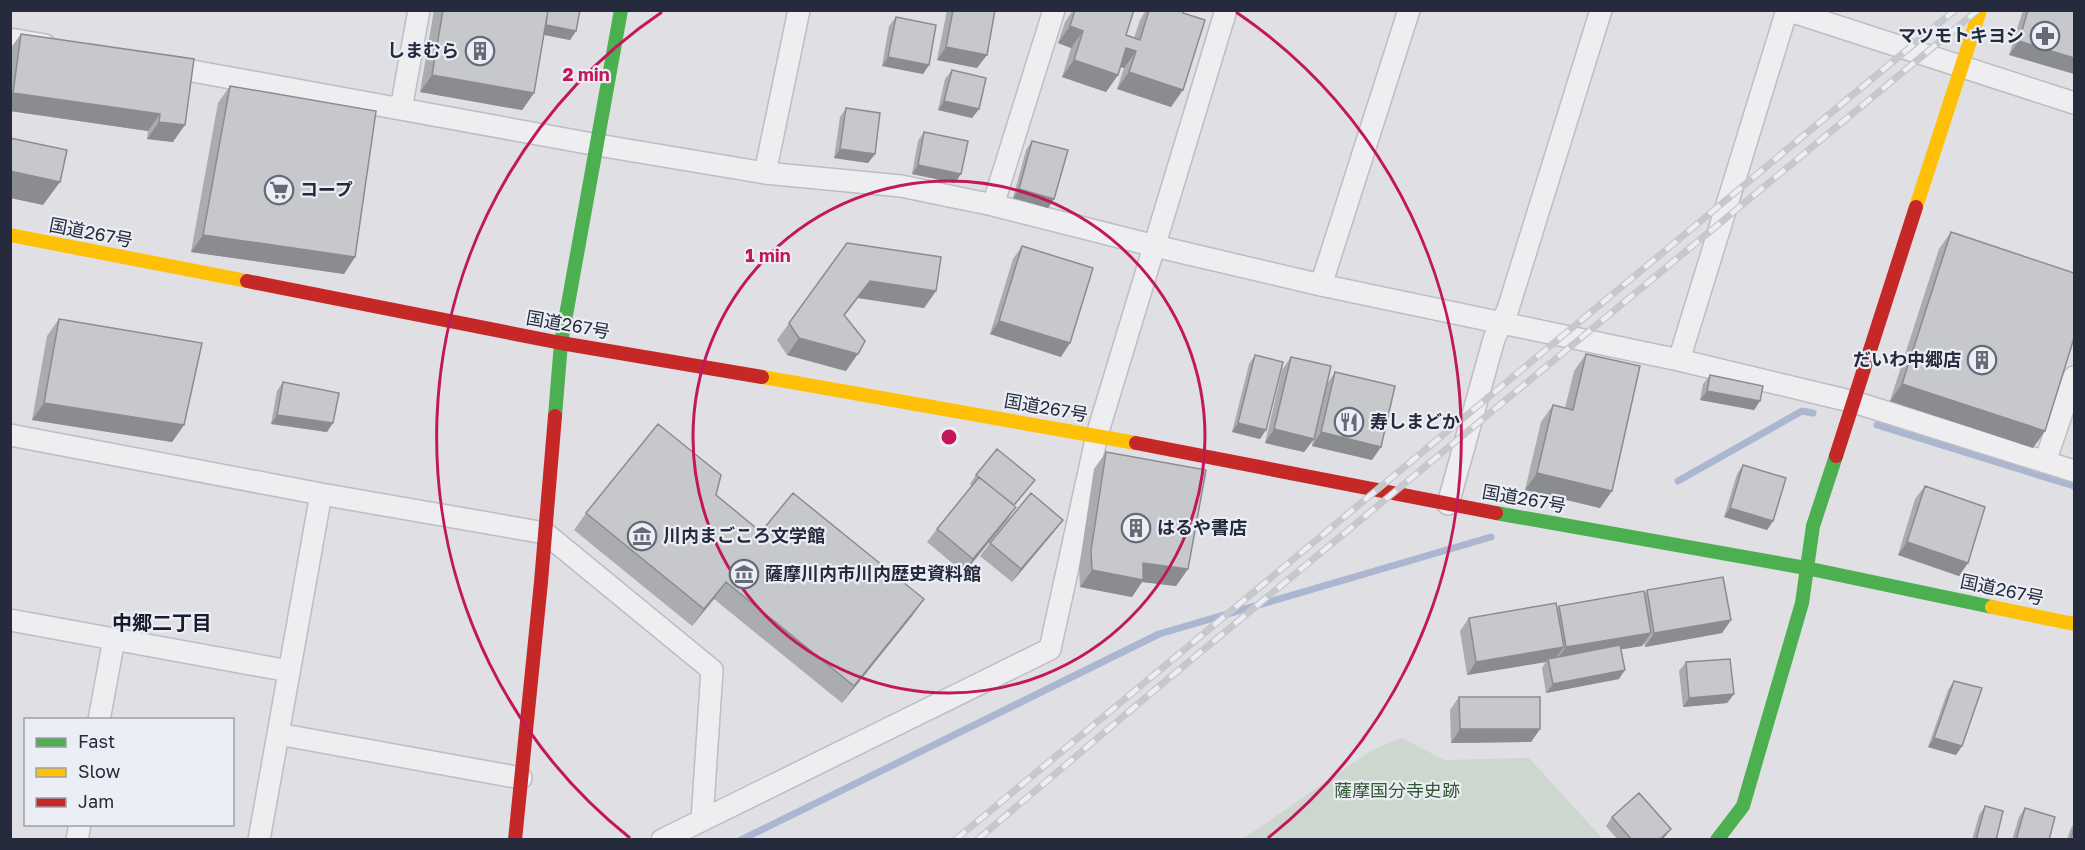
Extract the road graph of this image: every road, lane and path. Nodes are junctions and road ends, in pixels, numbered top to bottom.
1 (419, 10) edge
2 (621, 10) edge
3 (799, 10) edge
4 (1226, 10) edge
5 (1409, 10) edge
6 (1601, 10) edge
7 (1980, 10) edge
8 (1787, 11) edge
9 (1047, 12) edge
10 (10, 39) edge
11 (68, 49) edge
12 (148, 63) edge
13 (1961, 66) junction
14 (2074, 103) edge
15 (401, 109) junction
16 (598, 145) junction
17 (765, 173) junction
18 (993, 205) junction
19 (10, 235) edge
20 (1155, 246) junction
21 (1321, 285) junction
22 (1502, 321) junction
23 (561, 343) junction
24 (1678, 360) junction
25 (2074, 377) edge
26 (1854, 402) junction
27 (10, 435) edge
28 (1097, 435) junction
29 (2045, 462) junction
30 (2074, 471) edge
31 (321, 494) junction
32 (1448, 504) junction
33 (545, 533) junction
34 (1806, 568) junction
35 (10, 620) edge
36 (2074, 624) edge
37 (114, 639) junction
38 (289, 671) junction
39 (99, 718) edge
40 (278, 734) junction
41 (521, 778) junction
42 (702, 820) junction
43 (259, 840) edge
44 (515, 840) edge
45 (662, 840) edge
46 (1718, 840) edge

1 - 15 street
2 - 16 main road
3 - 17 street
4 - 20 street
5 - 21 street
6 - 22 street
7 - 13 main road
8 - 13 street
8 - 24 street
9 - 18 street
10 - 11 street
12 - 15 street
13 - 14 street
13 - 26 main road
15 - 16 street
16 - 17 street
16 - 23 main road
17 - 18 street
18 - 20 street
19 - 23 main road, 国道267号
20 - 21 street
20 - 28 street
21 - 22 street
22 - 24 street
22 - 32 street
23 - 28 main road, 国道267号
23 - 33 main road
24 - 26 street
25 - 29 street
26 - 29 street
26 - 34 main road
27 - 31 street
28 - 32 main road, 国道267号
28 - 42 street
29 - 30 street
31 - 33 street
31 - 38 street
32 - 34 main road, 国道267号
33 - 41 main road
33 - 42 street
34 - 36 main road, 国道267号
34 - 46 main road
35 - 37 street
37 - 38 street
37 - 39 street
38 - 40 street
40 - 41 street
40 - 43 street
41 - 44 main road
42 - 45 street

